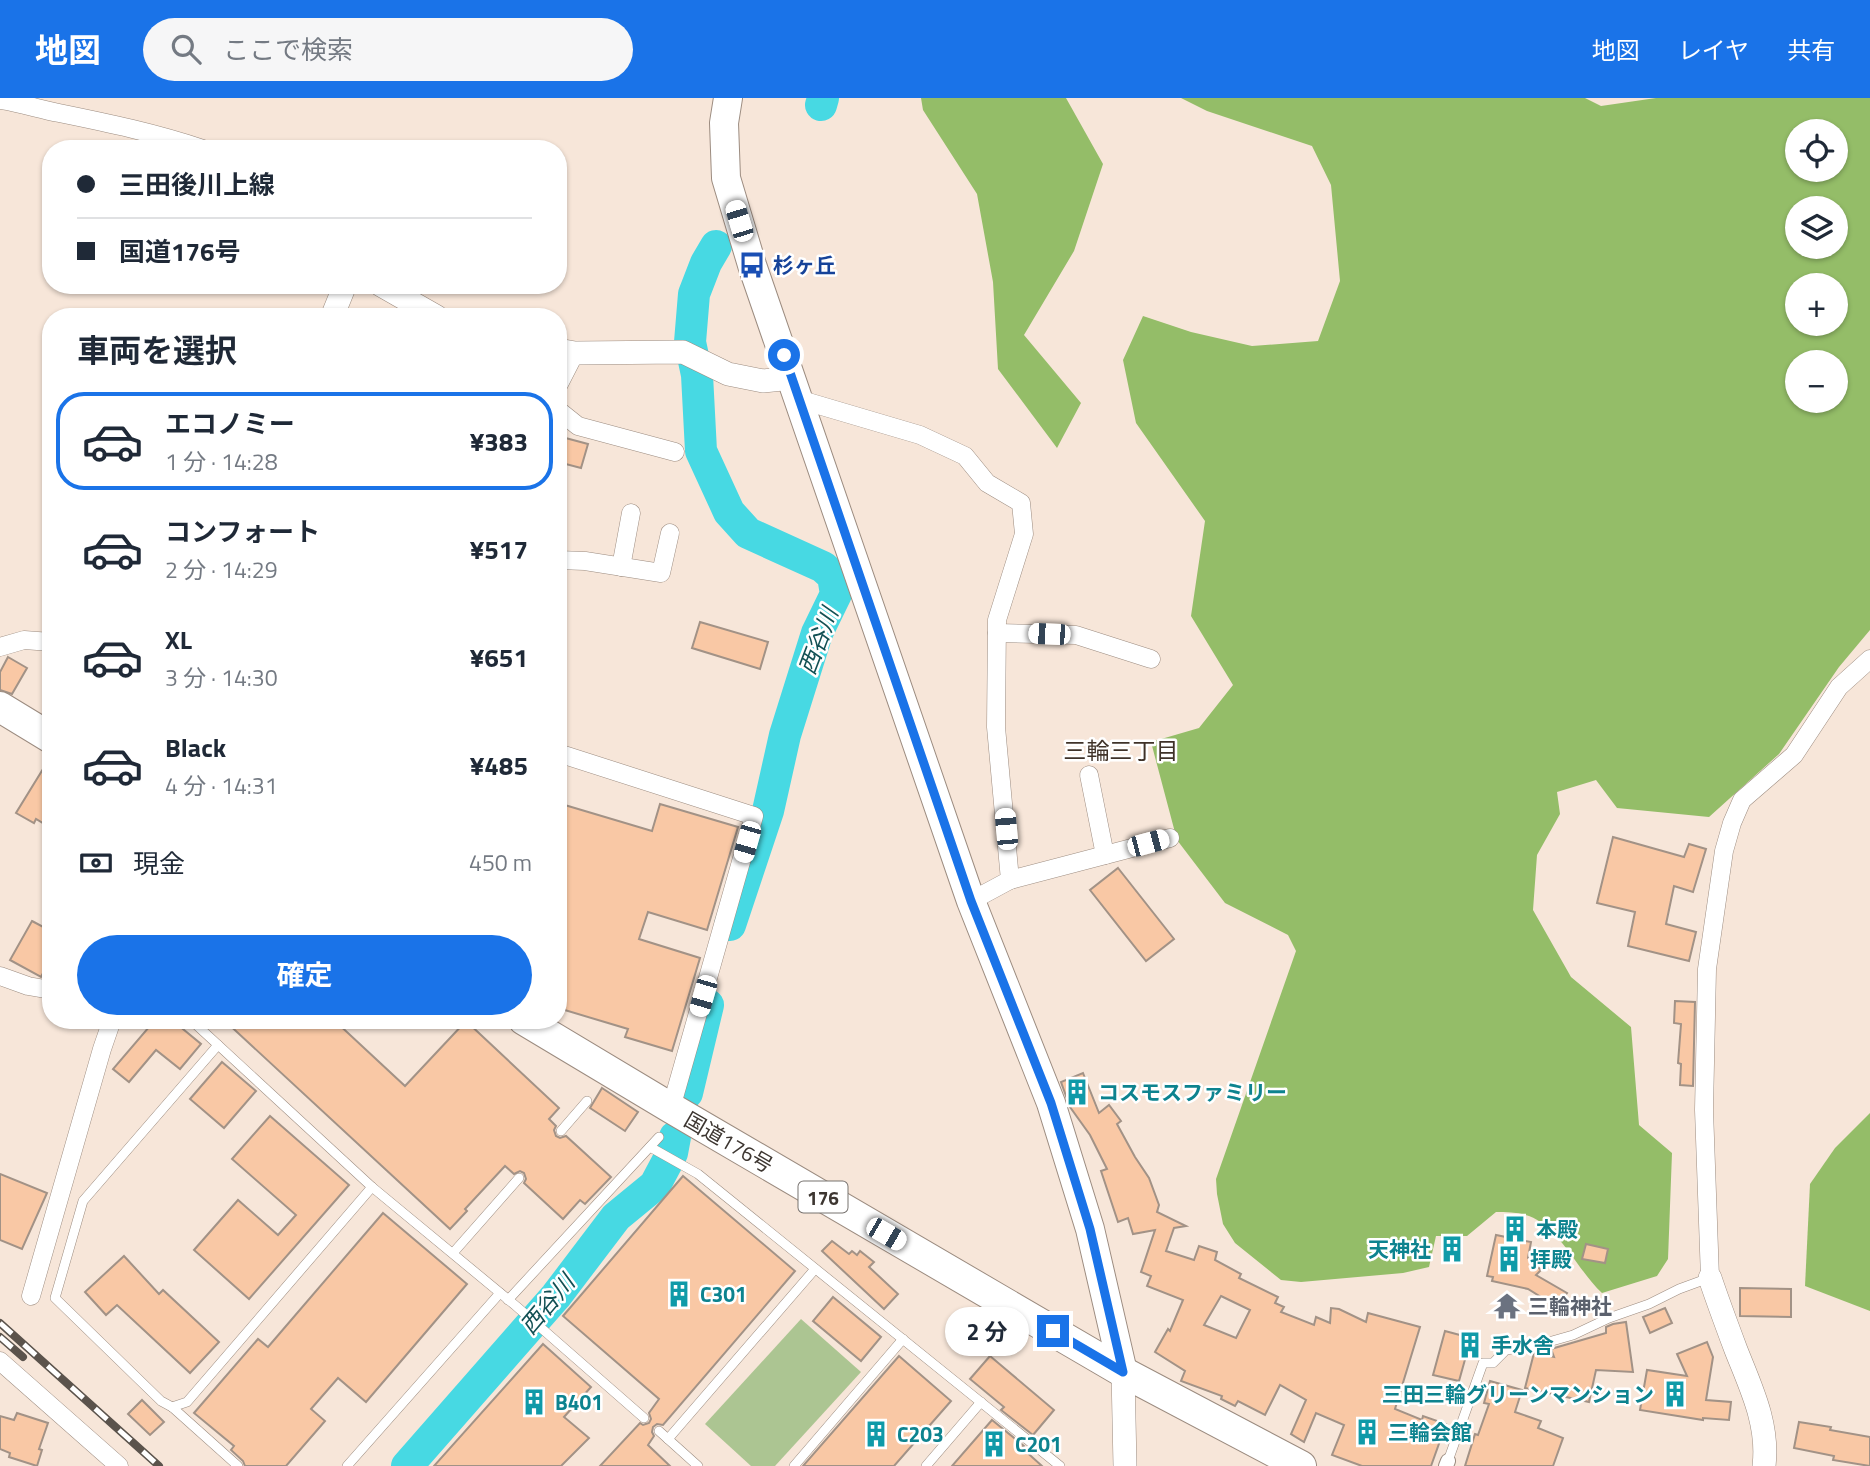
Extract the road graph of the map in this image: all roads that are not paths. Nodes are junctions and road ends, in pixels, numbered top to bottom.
1 (728, 98) edge
2 (0, 100) edge
3 (172, 140) edge
4 (397, 294) edge
5 (422, 308) edge
6 (567, 351) edge
7 (795, 388) junction
8 (567, 417) edge
9 (675, 452) dead end
10 (631, 513) dead end
11 (670, 533) dead end
12 (567, 560) edge
13 (621, 567) junction
14 (997, 633) junction
15 (42, 641) edge
16 (0, 647) edge
17 (1151, 659) dead end
18 (1870, 659) edge
19 (0, 707) edge
20 (42, 733) edge
21 (567, 756) edge
22 (1088, 775) dead end
23 (1170, 838) dead end
24 (1105, 855) junction
25 (1010, 880) junction
26 (971, 901) junction
27 (0, 975) edge
28 (42, 988) edge
29 (109, 1029) edge
30 (201, 1029) edge
31 (539, 1029) edge
32 (218, 1045) junction
33 (587, 1101) dead end
34 (671, 1108) junction
35 (561, 1131) dead end
36 (659, 1138) dead end
37 (654, 1149) junction
38 (519, 1178) dead end
39 (372, 1187) junction
40 (453, 1253) junction
41 (815, 1269) junction
42 (1710, 1278) junction
43 (500, 1293) junction
44 (31, 1296) dead end
45 (512, 1303) junction
46 (902, 1339) junction
47 (0, 1361) edge
48 (1123, 1372) junction
49 (981, 1402) junction
50 (172, 1407) junction
51 (644, 1418) dead end
52 (659, 1431) dead end
53 (668, 1439) junction
54 (1447, 1464) edge
55 (119, 1466) edge
56 (238, 1466) edge
57 (347, 1466) edge
58 (698, 1466) edge
59 (794, 1466) edge
60 (926, 1466) edge
61 (1060, 1466) edge
62 (1125, 1466) edge
63 (1301, 1466) edge
64 (1764, 1466) edge

1 - 7 main road
2 - 3 street
4 - 5 street
6 - 7 street
7 - 14 street
7 - 26 main road
8 - 9 street
10 - 13 street
11 - 13 street
12 - 13 street
14 - 17 street
14 - 25 street
15 - 16 street
18 - 42 street
19 - 20 highway
21 - 34 street
22 - 24 street
23 - 24 street
24 - 25 street
25 - 26 street
26 - 48 main road
27 - 28 street
29 - 44 street
30 - 32 lane
31 - 34 highway, 国道176号 / 176
32 - 39 lane
32 - 50 lane
33 - 35 lane
34 - 48 highway, 国道176号 / 176
36 - 37 lane
37 - 41 lane
37 - 45 lane
38 - 40 lane
39 - 40 lane
39 - 50 lane
40 - 43 lane
41 - 46 lane
41 - 53 lane
42 - 54 lane
42 - 64 street
43 - 45 lane
43 - 57 lane
45 - 51 lane
46 - 49 lane
46 - 59 lane
47 - 55 street
48 - 62 street
48 - 63 highway, 国道176号 / 176
49 - 60 lane
49 - 61 lane
50 - 56 lane
52 - 53 lane
53 - 58 lane

